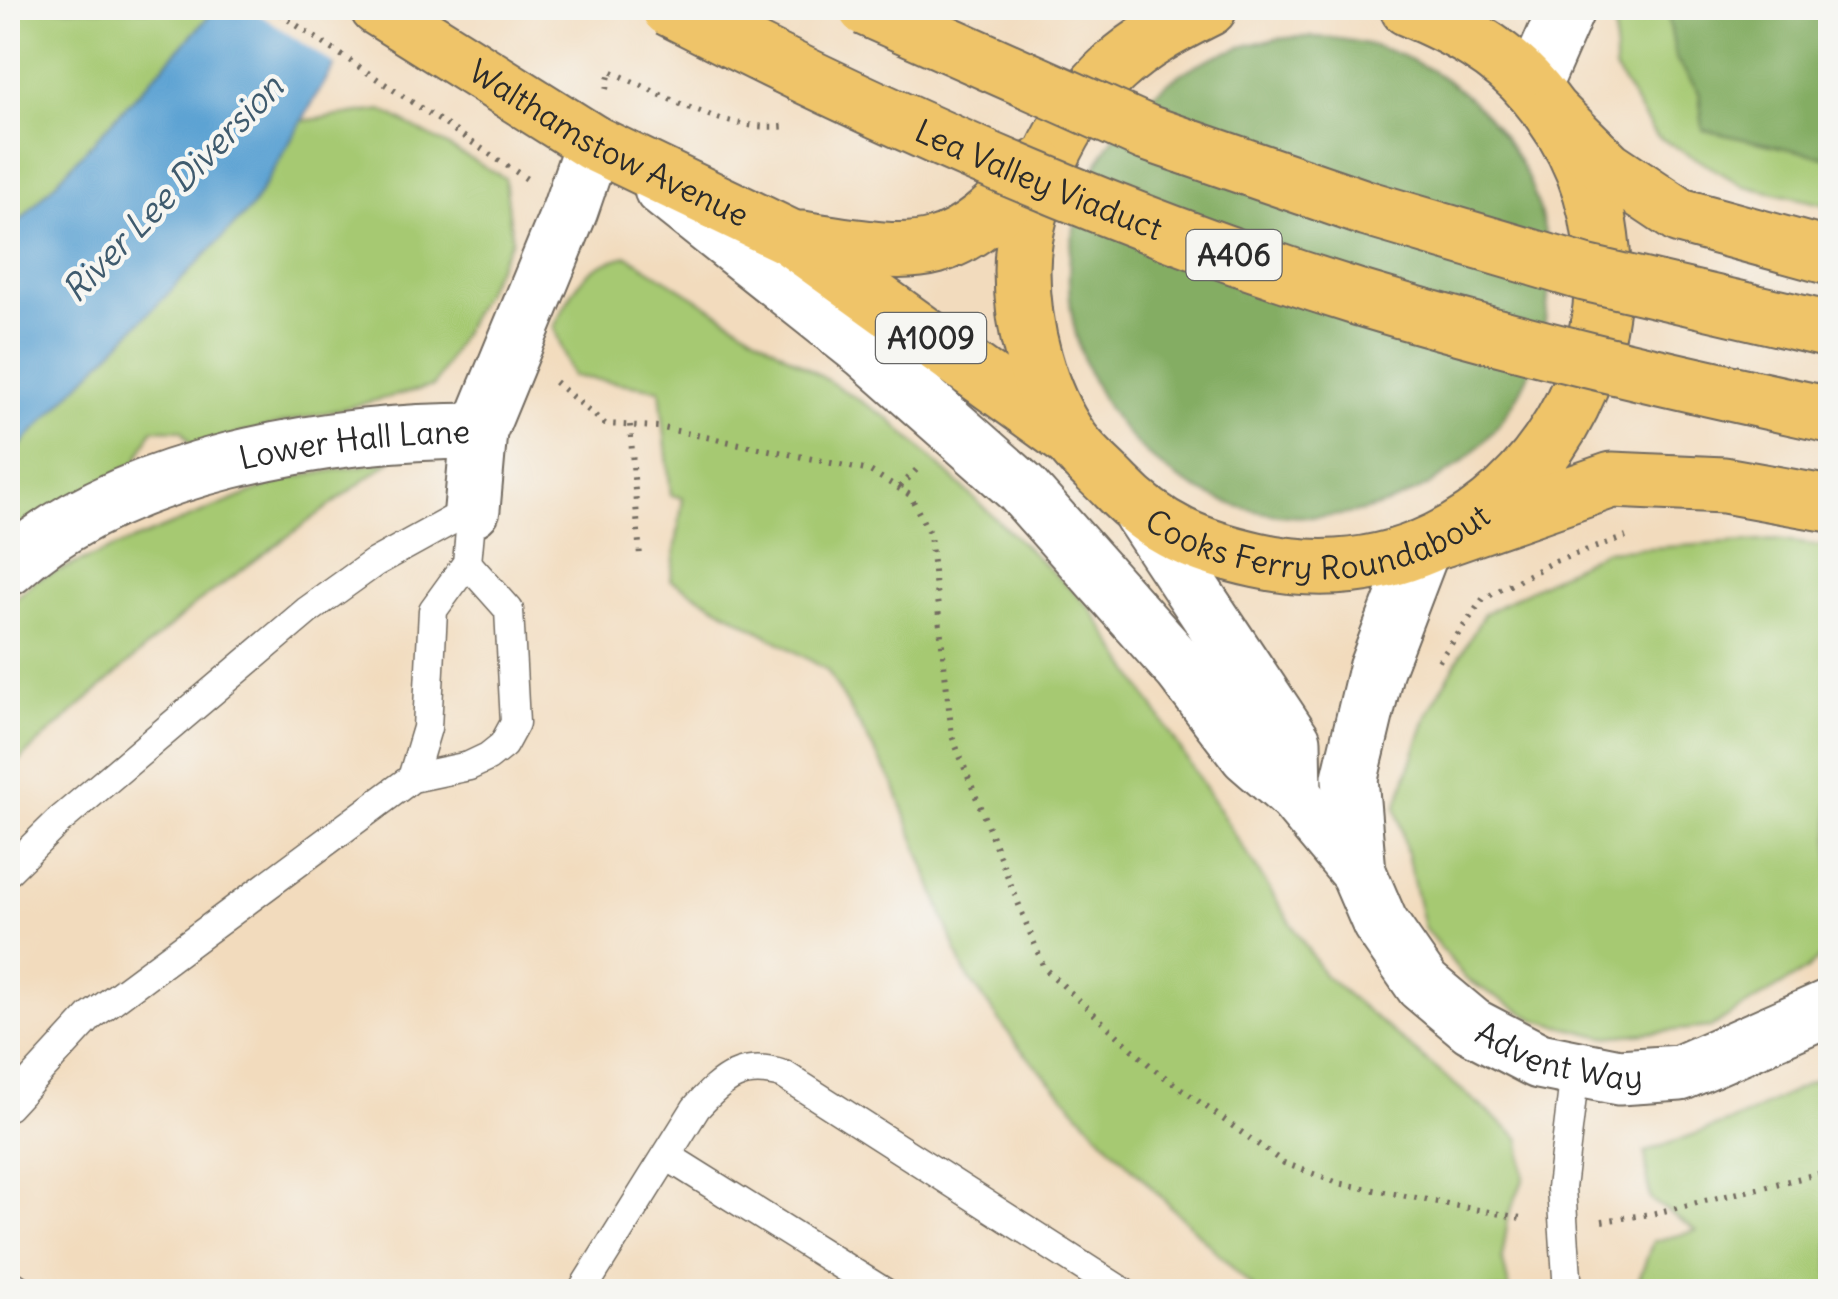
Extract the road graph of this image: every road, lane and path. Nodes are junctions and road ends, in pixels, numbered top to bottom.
1 (271, 8) edge
2 (378, 8) edge
3 (669, 8) edge
4 (866, 8) edge
5 (1210, 8) edge
6 (1408, 8) edge
7 (1567, 8) edge
8 (1542, 101) junction
9 (608, 151) junction
10 (1050, 155) junction
11 (535, 184) dead end
12 (789, 237) junction
13 (1830, 257) edge
14 (1830, 330) edge
15 (508, 351) junction
16 (1830, 414) edge
17 (630, 425) junction
18 (479, 431) junction
19 (1071, 440) junction
20 (1830, 504) edge
21 (472, 509) junction
22 (1141, 513) junction
23 (1636, 533) dead end
24 (1433, 544) junction
25 (640, 557) dead end
26 (467, 563) junction
27 (8, 568) edge
28 (1432, 670) dead end
29 (412, 778) junction
30 (1294, 794) junction
31 (8, 871) edge
32 (1358, 872) junction
33 (1830, 1008) edge
34 (1575, 1071) junction
35 (8, 1106) edge
36 (667, 1156) junction
37 (1830, 1171) edge
38 (1517, 1216) dead end
39 (1601, 1220) dead end
40 (8, 1282) edge
41 (22, 1292) edge
42 (581, 1292) edge
43 (884, 1292) edge
44 (1123, 1292) edge
45 (1568, 1292) edge

1 - 11 path
2 - 9 main road, Walthamstow Avenue / A1009
3 - 16 main road, Lea Valley Viaduct / A406, bridge
4 - 14 main road, A406, bridge
5 - 10 main road, Cooks Ferry Roundabout
6 - 8 main road, Cooks Ferry Roundabout
7 - 8 street
8 - 13 main road
8 - 24 main road, Cooks Ferry Roundabout
9 - 12 main road, Walthamstow Avenue / A1009
9 - 15 street, Lower Hall Lane
9 - 30 street
10 - 12 main road, A1009
10 - 19 main road, Cooks Ferry Roundabout
12 - 19 main road, A1009
15 - 17 path
15 - 18 street, Lower Hall Lane
17 - 25 path
17 - 38 path
18 - 21 street
18 - 27 street, Lower Hall Lane
19 - 22 main road, Cooks Ferry Roundabout
20 - 24 main road
21 - 26 lane
21 - 31 lane
22 - 24 main road, Cooks Ferry Roundabout
22 - 30 street
23 - 28 path
24 - 32 street
26 - 29 lane
26 - 29 lane
29 - 35 lane
30 - 32 street
32 - 34 street, Advent Way
33 - 34 street, Advent Way
34 - 45 lane
36 - 42 lane
36 - 43 lane
36 - 44 lane
37 - 39 path
40 - 41 lane

